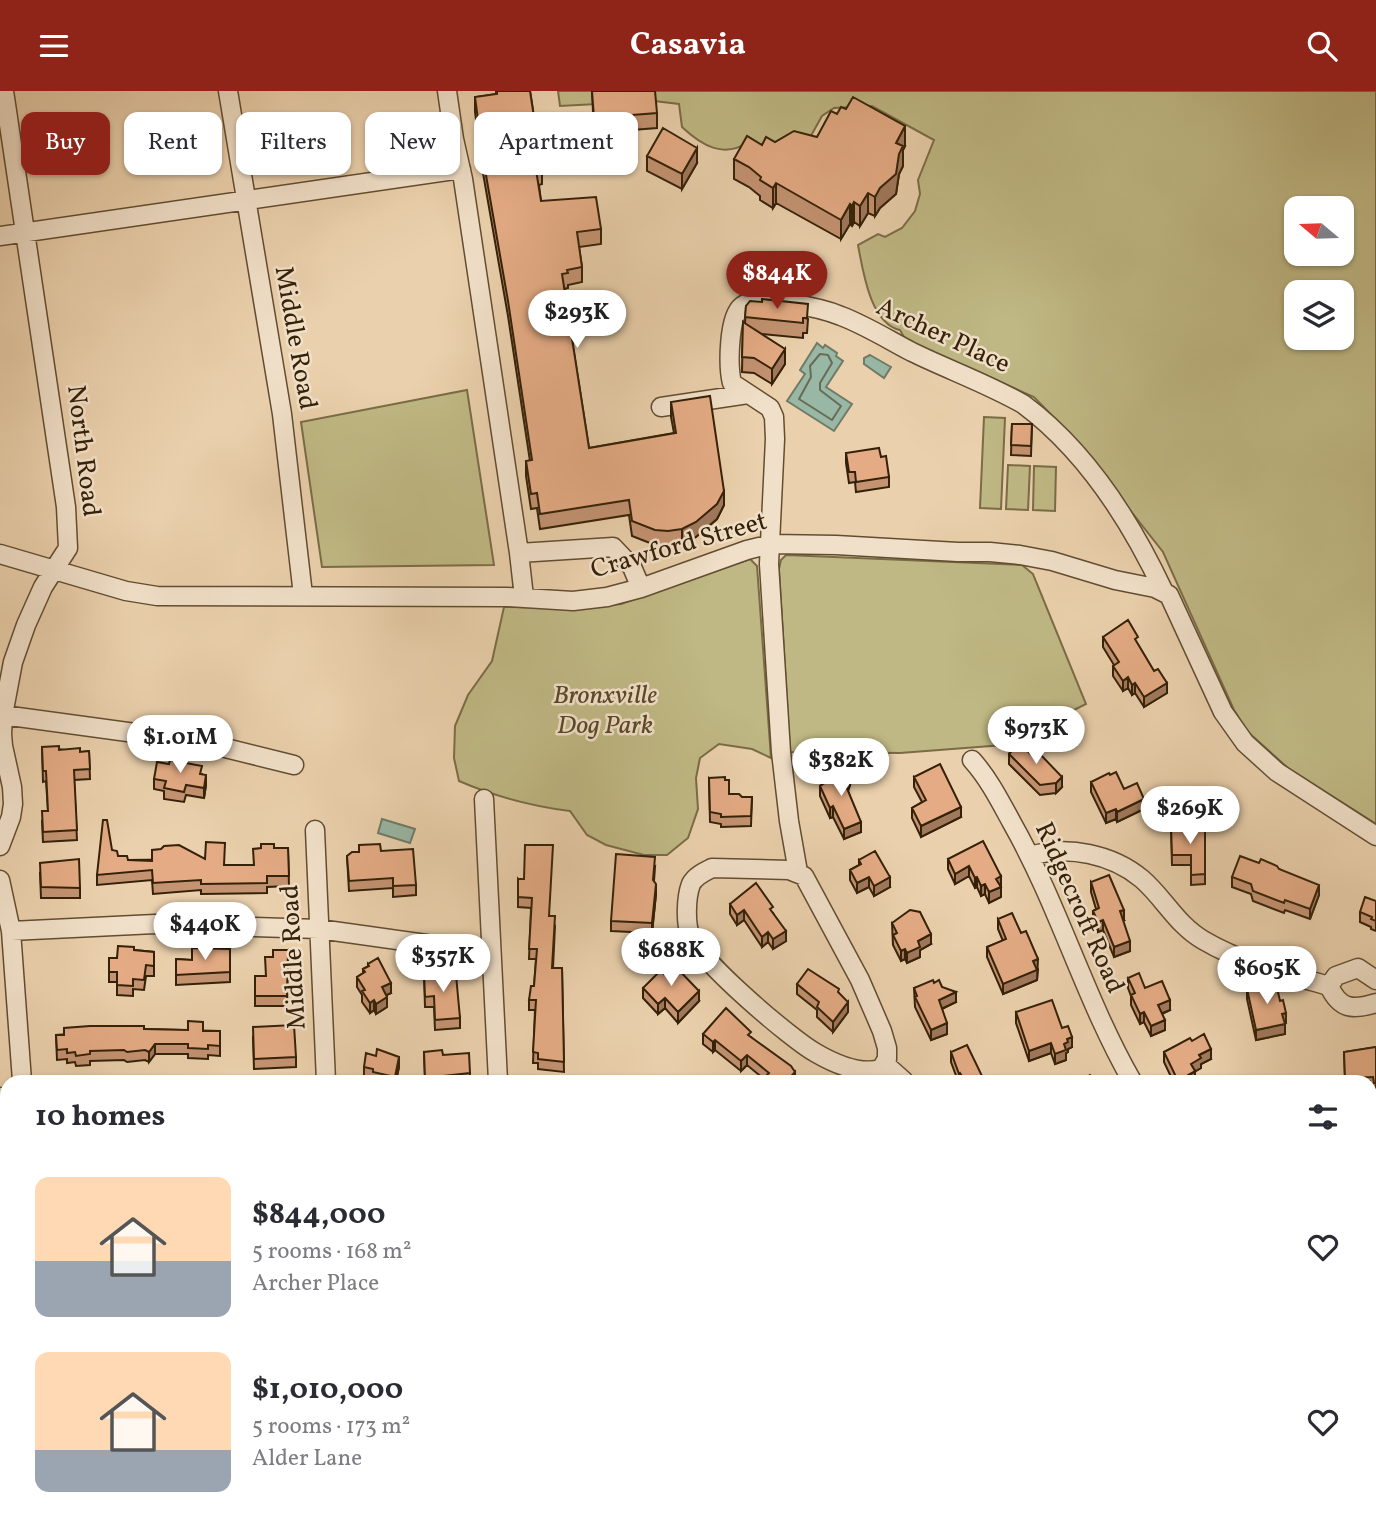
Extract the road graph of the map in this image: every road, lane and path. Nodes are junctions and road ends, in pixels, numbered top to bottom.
1 (4, 91) edge
2 (228, 91) edge
3 (447, 91) edge
4 (461, 169) junction
5 (244, 201) junction
6 (27, 233) junction
7 (0, 236) edge
8 (748, 394) junction
9 (660, 407) dead end
10 (771, 544) junction
11 (519, 553) junction
12 (0, 554) edge
13 (53, 570) junction
14 (641, 588) junction
15 (1163, 590) junction
16 (303, 595) junction
17 (524, 597) junction
18 (4, 715) junction
19 (972, 760) dead end
20 (294, 765) dead end
21 (484, 799) dead end
22 (315, 830) dead end
23 (1376, 836) edge
24 (0, 846) edge
25 (1030, 856) junction
26 (798, 872) junction
27 (0, 880) edge
28 (319, 929) junction
29 (12, 931) junction
30 (490, 953) junction
31 (1376, 980) edge
32 (1329, 986) junction
33 (1376, 1003) edge
34 (886, 1065) junction
35 (22, 1075) edge
36 (326, 1075) edge
37 (498, 1075) edge
38 (897, 1075) edge
39 (1128, 1075) edge

1 - 6 street, North Road
2 - 5 street, Middle Road
3 - 4 street
4 - 5 street
4 - 11 street
5 - 6 street
5 - 16 street, Middle Road
6 - 7 street
6 - 13 street, North Road
8 - 9 street
8 - 10 street, Archer Place
8 - 15 street, Archer Place
10 - 14 street, Crawford Street
10 - 15 street, Crawford Street
10 - 26 street, Archer Place
11 - 14 street
11 - 17 street
12 - 13 street, Crawford Street
13 - 16 street, Crawford Street
13 - 18 street, North Road
14 - 17 street, Crawford Street
15 - 23 street
16 - 17 street, Crawford Street
18 - 20 street
18 - 24 street, North Road
19 - 25 street, Ridgecroft Road
21 - 30 street
22 - 28 street, Middle Road
25 - 32 street
25 - 39 street, Ridgecroft Road
26 - 34 street
26 - 34 street
27 - 29 street
28 - 29 street
28 - 30 street
28 - 36 street, Middle Road
29 - 35 street
30 - 37 street
31 - 32 street
32 - 33 street
34 - 38 street

